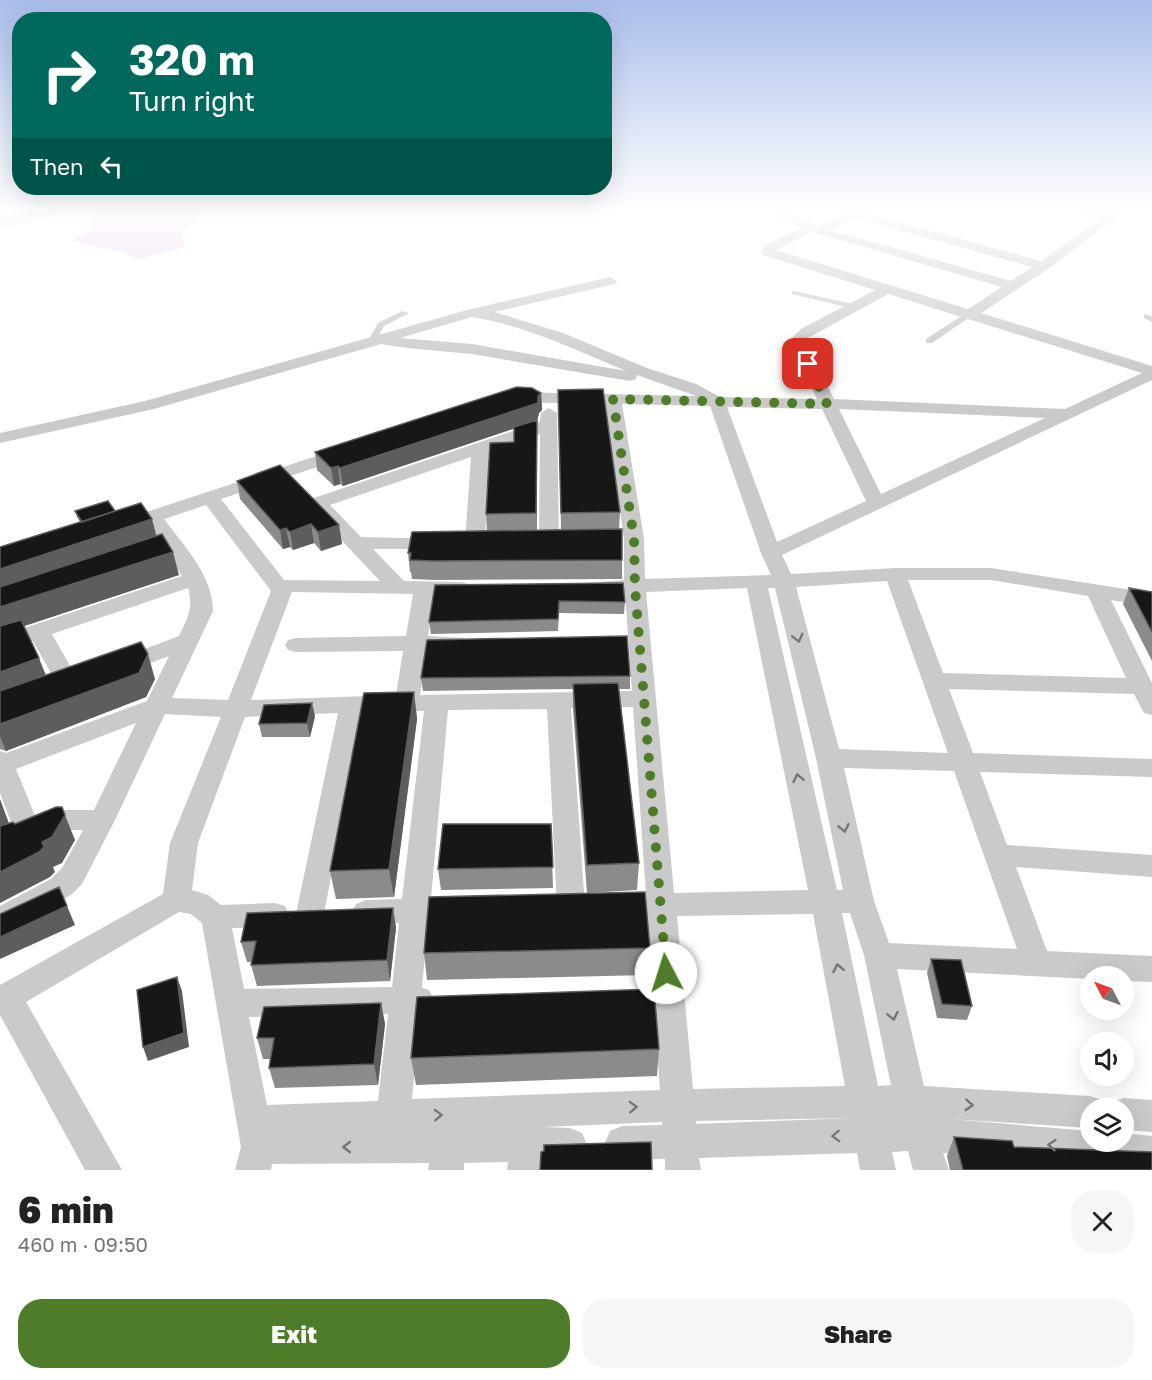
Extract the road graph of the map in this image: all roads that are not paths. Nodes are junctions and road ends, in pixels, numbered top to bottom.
1 (812, 266) edge
2 (943, 266) edge
3 (1043, 266) edge
4 (609, 282) dead end
5 (1013, 286) junction
6 (887, 289) junction
7 (794, 293) dead end
8 (854, 307) junction
9 (405, 313) dead end
10 (472, 313) junction
11 (969, 315) junction
12 (376, 339) junction
13 (928, 341) dead end
14 (1152, 372) edge
15 (660, 378) junction
16 (549, 397) junction
17 (613, 399) junction
18 (496, 402) edge
19 (717, 402) junction
20 (827, 404) junction
21 (1070, 414) junction
22 (549, 425) junction
23 (0, 438) edge
24 (363, 446) edge
25 (480, 448) junction
26 (286, 471) junction
27 (209, 496) junction
28 (318, 503) junction
29 (877, 505) junction
30 (153, 516) junction
31 (109, 530) edge
32 (570, 541) edge
33 (476, 542) junction
34 (496, 542) edge
35 (528, 542) edge
36 (549, 542) junction
37 (356, 543) junction
38 (771, 553) junction
39 (895, 574) junction
40 (196, 578) junction
41 (784, 581) junction
42 (756, 582) junction
43 (280, 586) junction
44 (576, 587) edge
45 (635, 587) junction
46 (423, 588) junction
47 (482, 588) edge
48 (400, 589) junction
49 (1096, 590) junction
50 (1152, 600) edge
51 (39, 631) junction
52 (188, 641) junction
53 (474, 642) edge
54 (416, 643) junction
55 (0, 644) edge
56 (297, 645) dead end
57 (934, 681) junction
58 (1147, 696) edge
59 (644, 699) junction
60 (559, 700) junction
61 (407, 703) junction
62 (437, 703) junction
63 (352, 704) junction
64 (157, 706) junction
65 (237, 709) junction
66 (829, 758) junction
67 (964, 760) junction
68 (1, 762) edge
69 (1152, 768) edge
70 (102, 820) junction
71 (28, 832) junction
72 (0, 843) edge
73 (998, 855) junction
74 (1152, 866) edge
75 (176, 900) junction
76 (860, 901) junction
77 (825, 902) junction
78 (661, 904) junction
79 (627, 905) edge
80 (571, 907) edge
81 (482, 909) edge
82 (415, 910) junction
83 (329, 913) junction
84 (215, 916) junction
85 (0, 920) edge
86 (879, 955) junction
87 (1037, 963) junction
88 (1152, 969) edge
89 (3, 999) edge
90 (441, 999) edge
91 (405, 1000) junction
92 (232, 1002) junction
93 (911, 1101) junction
94 (864, 1102) junction
95 (677, 1105) junction
96 (1080, 1111) edge
97 (525, 1112) junction
98 (1134, 1115) edge
99 (1152, 1116) edge
100 (391, 1132) junction
101 (921, 1134) junction
102 (870, 1135) junction
103 (255, 1146) edge
104 (1152, 1153) edge
105 (682, 1155) edge
106 (448, 1158) edge
107 (525, 1158) edge
108 (104, 1170) edge
109 (878, 1170) edge
110 (931, 1170) edge

1 - 6 street
2 - 5 street
3 - 5 street
4 - 10 street
5 - 11 street
6 - 8 street
6 - 11 street
7 - 8 lane
8 - 20 street
9 - 12 lane
10 - 12 street
10 - 15 street
11 - 13 lane
11 - 14 street
12 - 15 street
12 - 23 street
14 - 21 street
15 - 19 street
16 - 17 street
16 - 18 street
16 - 22 street
17 - 19 street
17 - 45 street
19 - 20 street
19 - 38 street
20 - 21 street
20 - 29 street
21 - 29 street
22 - 25 street
22 - 36 street
24 - 26 street
25 - 28 street
25 - 33 street
26 - 27 street
26 - 28 street
27 - 30 street
27 - 43 street
28 - 37 street
29 - 38 street
30 - 31 street
30 - 40 street
32 - 36 street
33 - 34 street
33 - 37 street
35 - 36 street
37 - 48 street
38 - 41 street
39 - 41 street
39 - 49 street
39 - 57 street
40 - 51 street
40 - 52 street
41 - 42 street
41 -> 66 street
42 - 45 street
77 -> 42 street
43 - 48 street
43 - 65 street
44 - 45 street
45 - 59 street
46 - 47 street
46 - 48 street
46 - 54 street
49 - 50 street
49 - 58 street
51 - 52 street
51 - 55 street
52 - 64 street
53 - 54 street
54 - 56 street
54 - 61 street
57 - 58 street
57 - 67 street
59 - 60 street
59 - 78 street
60 - 62 street
60 - 80 street
61 - 62 street
61 - 63 street
62 - 82 street
63 - 65 street
63 - 83 street
64 - 65 street
64 - 68 street
64 - 70 street
65 - 75 street
66 - 67 street
66 -> 76 street
67 - 69 street
67 - 73 street
68 - 71 street
70 - 71 street
70 - 85 street
71 - 72 street
73 - 74 street
73 - 87 street
75 - 84 street
75 - 89 street
76 - 77 street
76 - 86 street
77 - 78 street
94 -> 77 street
78 - 79 street
78 - 95 street
81 - 82 street
82 - 83 street
82 - 91 street
83 - 84 street
84 - 92 street
86 - 87 street
86 -> 93 street
87 - 88 street
89 - 108 street
90 - 91 street
91 - 92 street
91 - 100 street
92 - 103 street
93 - 94 street
93 -> 96 street
93 - 101 street
94 - 95 street
94 - 102 street
97 -> 95 street
95 - 105 street
100 -> 97 street
97 - 107 street
98 - 99 street
100 - 103 street
100 - 106 street
101 - 102 street
104 -> 101 street
101 - 110 street
102 -> 105 street
102 - 109 street
105 - 107 street
106 - 107 street

